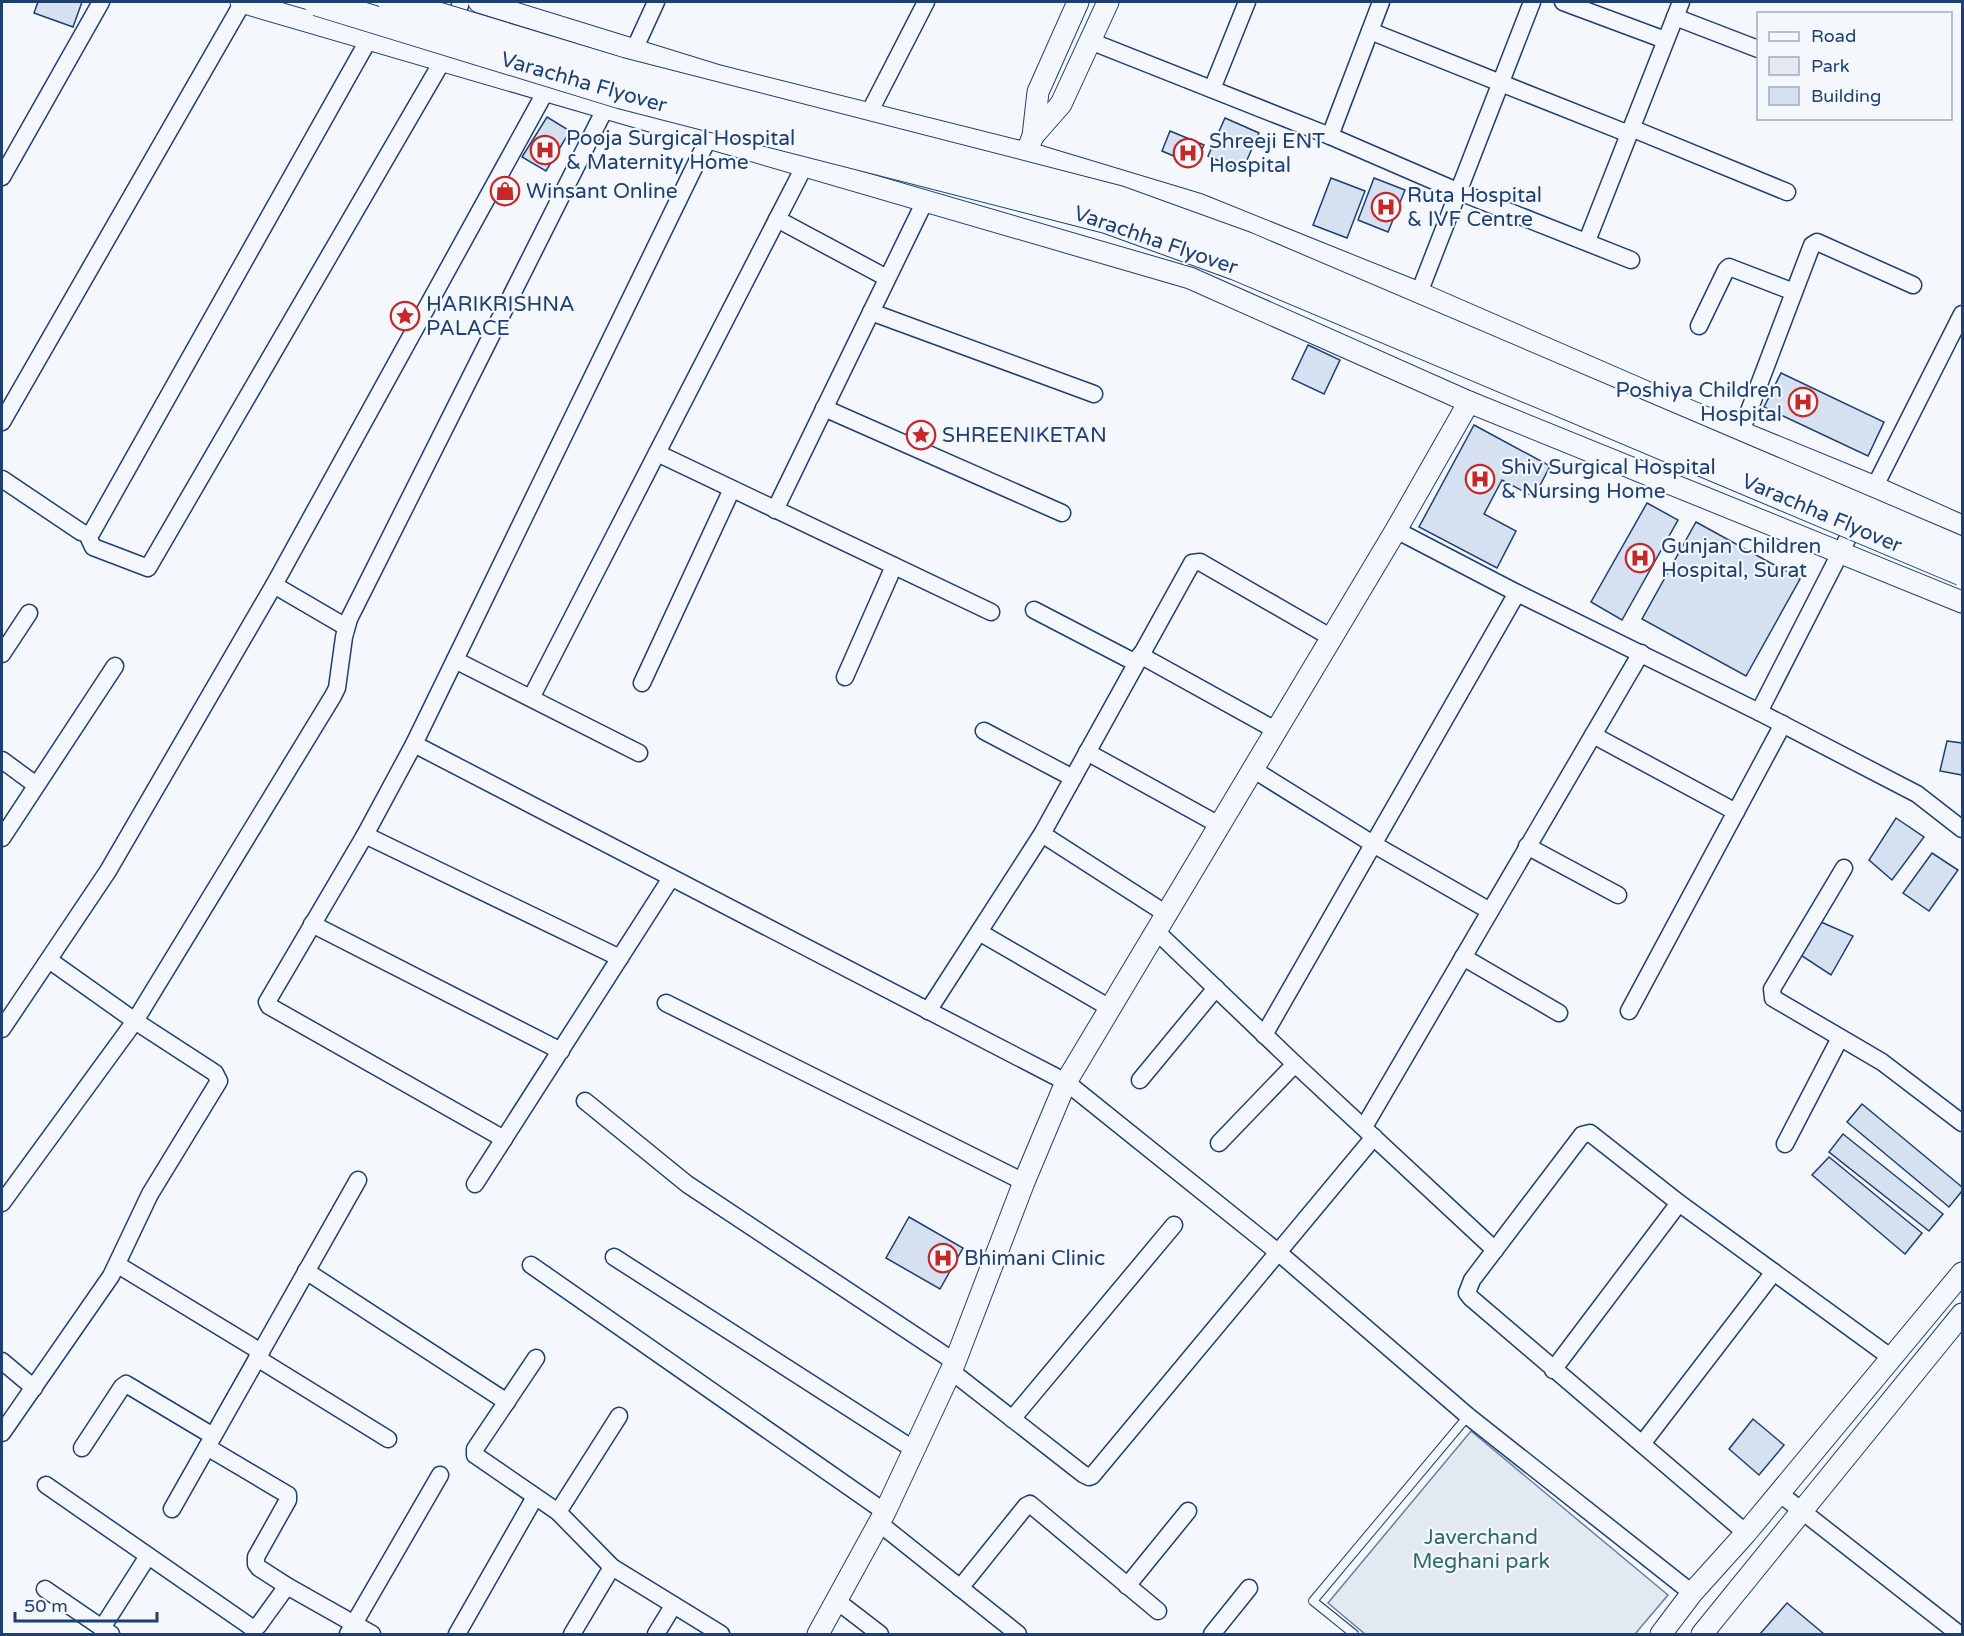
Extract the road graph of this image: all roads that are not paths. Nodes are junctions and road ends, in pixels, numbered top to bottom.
1 (101, 2) edge
2 (242, 2) edge
3 (317, 2) edge
4 (392, 2) edge
5 (461, 2) edge
6 (479, 2) edge
7 (657, 2) edge
8 (926, 2) edge
9 (1078, 2) edge
10 (1108, 2) edge
11 (1247, 2) edge
12 (1382, 2) edge
13 (1532, 2) edge
14 (1563, 2) edge
15 (1678, 9) edge
16 (1370, 32) junction
17 (369, 39) junction
18 (1665, 40) junction
19 (1090, 41) junction
20 (1757, 48) edge
21 (634, 50) junction
22 (443, 60) junction
23 (1500, 84) junction
24 (547, 89) junction
25 (1212, 89) junction
26 (606, 106) junction
27 (868, 115) junction
28 (1630, 131) junction
29 (1330, 136) junction
30 (709, 137) junction
31 (1029, 144) junction
32 (805, 165) junction
33 (2, 177) edge
34 (1458, 191) junction
35 (1787, 192) dead end
36 (926, 201) junction
37 (777, 219) junction
38 (999, 222) junction
39 (1587, 241) junction
40 (1631, 260) dead end
41 (888, 278) junction
42 (1913, 285) dead end
43 (1794, 292) junction
44 (1419, 293) junction
45 (871, 312) junction
46 (1962, 314) edge
47 (1699, 326) dead end
48 (1094, 394) dead end
49 (1469, 402) junction
50 (824, 408) junction
51 (2, 422) edge
52 (1742, 432) junction
53 (657, 453) junction
54 (2, 479) edge
55 (1875, 487) junction
56 (732, 489) junction
57 (775, 510) junction
58 (1062, 513) dead end
59 (1962, 526) edge
60 (1396, 531) junction
61 (87, 534) junction
62 (1962, 551) edge
63 (1840, 552) junction
64 (894, 566) junction
65 (1962, 572) edge
66 (273, 585) junction
67 (1517, 593) junction
68 (1962, 602) edge
69 (1034, 610) dead end
70 (991, 612) dead end
71 (28, 613) dead end
72 (346, 627) junction
73 (1332, 638) junction
74 (1641, 652) junction
75 (2, 654) edge
76 (1138, 659) junction
77 (455, 660) junction
78 (115, 666) dead end
79 (844, 677) dead end
80 (642, 682) dead end
81 (531, 698) junction
82 (1759, 712) junction
83 (1783, 724) junction
84 (984, 731) dead end
85 (1277, 731) junction
86 (1593, 735) junction
87 (414, 744) junction
88 (1087, 752) junction
89 (639, 753) dead end
90 (2, 760) edge
91 (1254, 770) junction
92 (1073, 778) junction
93 (36, 785) junction
94 (1736, 812) junction
95 (1221, 826) junction
96 (1962, 829) edge
97 (1042, 834) junction
98 (365, 835) junction
99 (2, 838) edge
100 (1374, 844) junction
101 (1527, 846) junction
102 (1845, 868) dead end
103 (671, 878) junction
104 (1618, 895) dead end
105 (1490, 911) junction
106 (1163, 923) junction
107 (312, 924) junction
108 (979, 932) junction
109 (1463, 957) junction
110 (620, 958) junction
111 (49, 960) junction
112 (1216, 988) junction
113 (666, 1004) dead end
114 (1110, 1008) junction
115 (928, 1011) junction
116 (1629, 1011) dead end
117 (1559, 1013) dead end
118 (135, 1021) junction
119 (2, 1029) edge
120 (1264, 1035) junction
121 (1840, 1038) junction
122 (561, 1051) junction
123 (1295, 1064) junction
124 (1140, 1080) dead end
125 (1066, 1083) junction
126 (585, 1101) dead end
127 (1962, 1123) edge
128 (1369, 1132) junction
129 (504, 1139) junction
130 (1219, 1143) dead end
131 (1785, 1144) dead end
132 (358, 1180) dead end
133 (1024, 1182) junction
134 (475, 1184) dead end
135 (2, 1203) edge
136 (1679, 1203) junction
137 (1174, 1225) dead end
138 (1495, 1250) junction
139 (1279, 1253) junction
140 (614, 1257) dead end
141 (118, 1265) junction
142 (531, 1266) dead end
143 (306, 1271) junction
144 (1774, 1272) junction
145 (1962, 1273) edge
146 (1962, 1314) edge
147 (259, 1355) junction
148 (536, 1358) dead end
149 (1893, 1359) junction
150 (2, 1362) edge
151 (953, 1367) junction
152 (1553, 1370) junction
153 (34, 1388) junction
154 (507, 1402) junction
155 (619, 1416) dead end
156 (1468, 1416) junction
157 (1012, 1419) junction
158 (2, 1433) edge
159 (388, 1439) dead end
160 (210, 1441) junction
161 (1642, 1444) junction
162 (82, 1448) dead end
163 (913, 1449) junction
164 (440, 1475) dead end
165 (46, 1485) dead end
166 (1779, 1493) junction
167 (535, 1497) junction
168 (172, 1509) dead end
169 (1188, 1511) dead end
170 (558, 1512) junction
171 (1803, 1512) junction
172 (882, 1517) junction
173 (1746, 1533) junction
174 (148, 1556) junction
175 (612, 1567) junction
176 (287, 1586) junction
177 (1127, 1586) junction
178 (960, 1588) junction
179 (1249, 1588) dead end
180 (45, 1589) dead end
181 (1692, 1593) junction
182 (837, 1601) junction
183 (673, 1606) junction
184 (1158, 1611) dead end
185 (351, 1629) edge
186 (107, 1631) edge
187 (372, 1635) edge
188 (457, 1635) edge
189 (572, 1635) edge
190 (656, 1635) edge
191 (721, 1635) edge
192 (818, 1635) edge
193 (880, 1635) edge
194 (1018, 1635) edge
195 (1212, 1635) edge
196 (1354, 1635) edge
197 (1661, 1635) edge
198 (1702, 1635) edge
199 (1959, 1635) edge

1 - 33 street
2 - 17 street
2 - 51 street
3 - 65 main road, Varachha Flyover, bridge
4 - 62 main road, Varachha Flyover, bridge
5 - 22 street
6 - 21 street
7 - 21 street
8 - 27 street
9 - 31 street
10 - 19 street
11 - 25 street
12 - 16 street
13 - 23 street
14 - 18 street
15 - 18 street
15 - 20 street
16 - 23 street
16 - 29 street
17 - 22 street
17 - 61 street
18 - 28 street
19 - 25 street
19 - 31 street
21 - 27 street
22 - 24 street
22 - 61 street
23 - 28 street
23 - 34 street
24 - 26 street
24 - 66 street
25 - 29 street
26 - 30 street
26 - 72 street
27 - 31 street
28 - 35 street
28 - 39 street
29 - 34 street
30 - 32 street
30 - 77 street
31 - 38 street
31 - 44 street
32 - 36 street
32 - 37 street
34 - 39 street
34 - 44 street
36 - 38 street
36 - 41 street
37 - 41 street
37 - 53 street
38 - 49 street
39 - 40 street
41 - 45 street
42 - 43 street
43 - 47 street
43 - 52 street
44 - 52 street
45 - 48 street
45 - 50 street
46 - 55 street
49 - 60 street
49 - 63 street
50 - 57 street
50 - 58 street
52 - 55 street
53 - 56 street
53 - 81 street
54 - 61 street
55 - 59 street
55 - 63 street
56 - 57 street
56 - 80 street
57 - 64 street
60 - 67 street
60 - 73 street
63 - 68 street
63 - 82 street
64 - 70 street
64 - 79 street
66 - 72 street
66 - 111 street
67 - 74 street
67 - 100 street
69 - 76 street
71 - 75 street
72 - 118 street
73 - 76 street
73 - 85 street
74 - 82 street
74 - 86 street
76 - 85 street
76 - 88 street
77 - 81 street
77 - 87 street
78 - 93 street
81 - 89 street
82 - 83 street
83 - 94 street
83 - 96 street
84 - 92 street
85 - 91 street
86 - 94 street
86 - 101 street
87 - 98 street
87 - 103 street
88 - 92 street
88 - 95 street
90 - 93 street
91 - 95 street
91 - 100 street
92 - 97 street
93 - 99 street
94 - 116 street
95 - 106 street
97 - 106 street
97 - 108 street
98 - 107 street
98 - 110 street
100 - 105 street
100 - 120 street
101 - 104 street
101 - 105 street
102 - 121 street
103 - 110 street
103 - 115 street
105 - 109 street
106 - 112 street
106 - 114 street
107 - 122 street
107 - 129 street
108 - 114 street
108 - 115 street
109 - 117 street
109 - 128 street
110 - 122 street
111 - 118 street
111 - 119 street
112 - 120 street
112 - 124 street
113 - 133 street
114 - 125 street
115 - 125 street
118 - 135 street
118 - 141 street
120 - 123 street
121 - 127 street
121 - 131 street
122 - 129 street
123 - 128 street
123 - 130 street
125 - 133 street
125 - 139 street
126 - 151 street
128 - 138 street
128 - 139 street
129 - 134 street
132 - 143 street
133 - 151 street
136 - 138 street
136 - 144 street
136 - 152 street
137 - 157 street
138 - 152 street
139 - 156 street
139 - 157 street
140 - 163 street
141 - 147 street
141 - 153 street
142 - 172 street
143 - 147 street
143 - 154 street
144 - 149 street
144 - 161 street
145 - 149 street
146 - 171 street
147 - 159 street
147 - 160 street
148 - 154 street
149 - 166 street
150 - 153 street
151 - 157 street
151 - 163 street
152 - 161 street
153 - 158 street
154 - 167 street
155 - 170 street
156 - 181 street
156 - 196 lane
160 - 162 street
160 - 168 street
160 - 176 street
161 - 173 street
163 - 172 street
164 - 185 street
165 - 174 street
166 - 171 street
166 - 173 street
167 - 170 street
167 - 188 street
169 - 177 street
170 - 175 street
171 - 198 street
171 - 199 street
172 - 178 street
172 - 182 street
173 - 181 street
174 - 176 street
174 - 186 street
175 - 183 street
175 - 189 street
176 - 185 street
177 - 178 street
177 - 184 street
178 - 194 street
179 - 195 street
180 - 186 street
181 - 197 street
182 - 192 street
182 - 193 street
183 - 190 street
183 - 191 street
185 - 187 street

